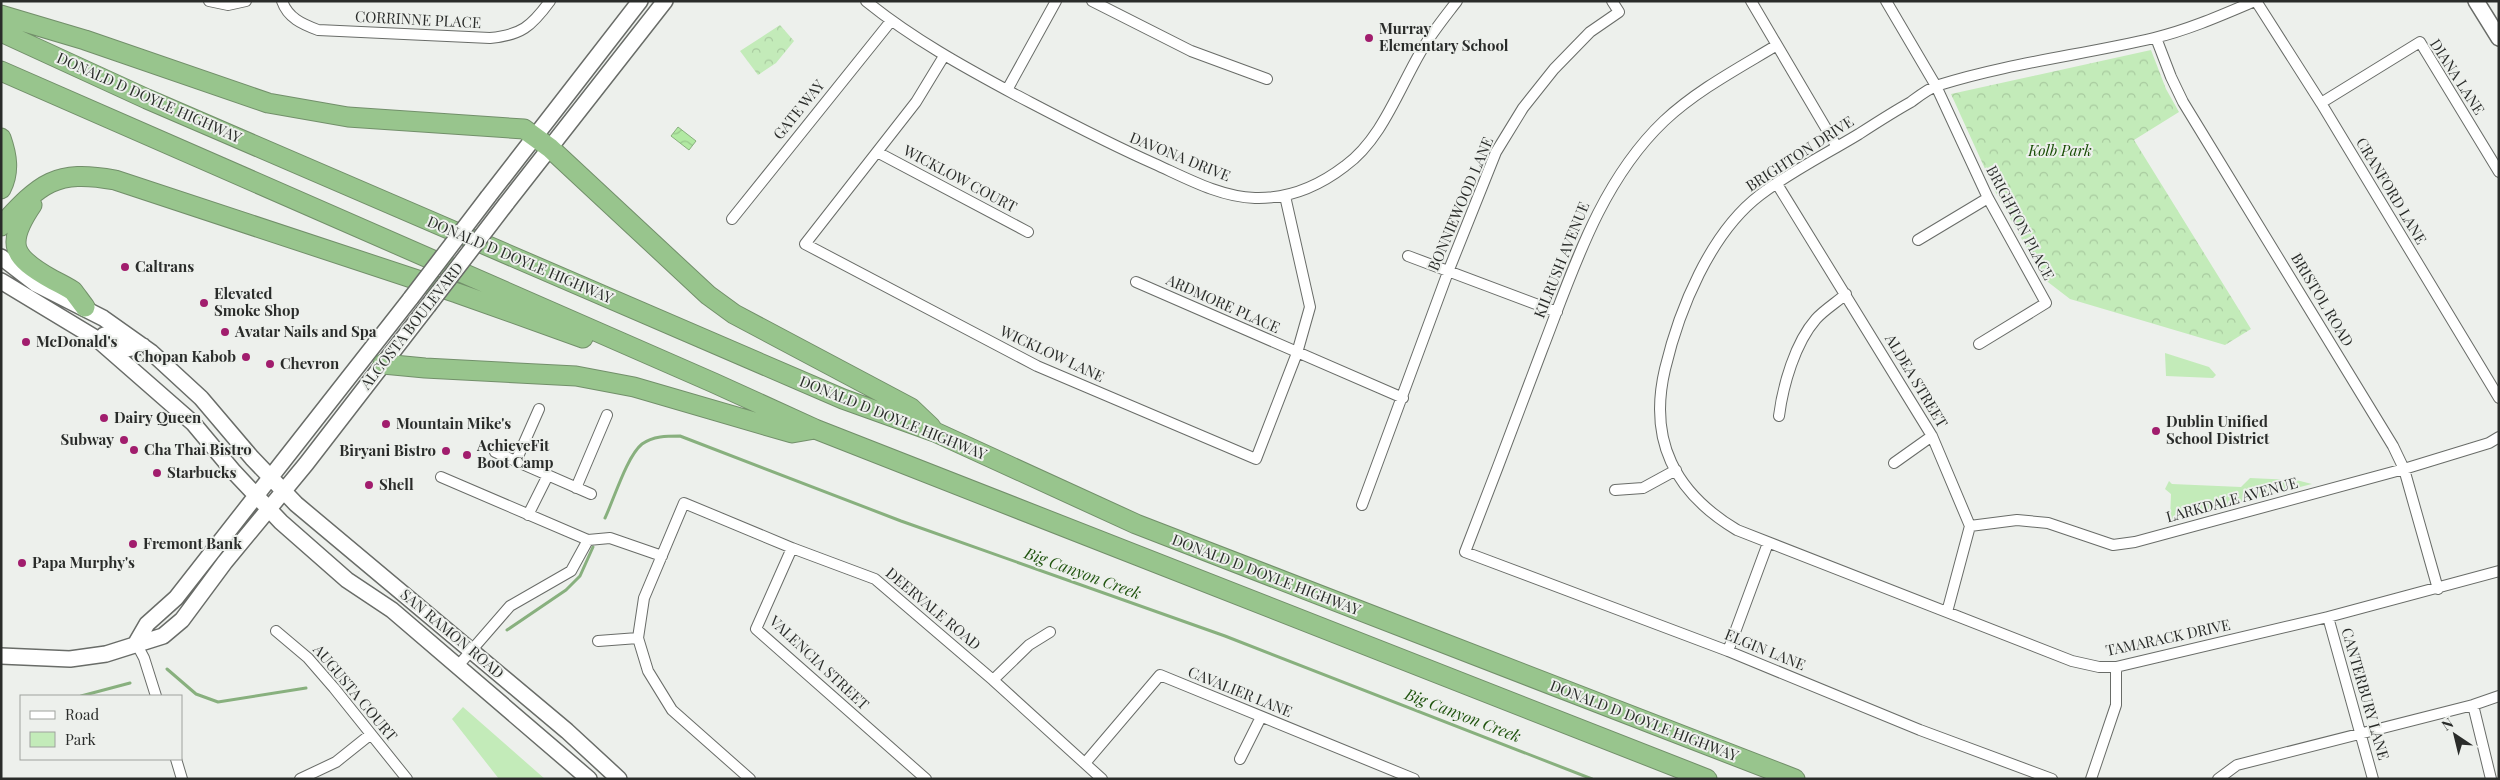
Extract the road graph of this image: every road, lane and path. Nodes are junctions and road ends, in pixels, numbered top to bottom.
1 (209, 1) edge
2 (246, 1) edge
3 (282, 1) edge
4 (640, 1) edge
5 (666, 1) edge
6 (866, 1) edge
7 (1056, 1) edge
8 (1092, 1) edge
9 (1457, 1) edge
10 (1612, 1) edge
11 (1751, 1) edge
12 (1886, 1) edge
13 (2256, 1) edge
14 (2476, 1) edge
15 (545, 3) edge
16 (1, 15) edge
17 (890, 21) junction
18 (1, 32) edge
19 (2156, 38) junction
20 (2499, 38) edge
21 (1777, 45) junction
22 (944, 56) junction
23 (1, 72) edge
24 (1267, 79) dead end
25 (1936, 86) junction
26 (1007, 90) junction
27 (2321, 103) junction
28 (534, 136) junction
29 (1, 138) edge
30 (1837, 147) junction
31 (550, 148) junction
32 (877, 152) junction
33 (2499, 172) edge
34 (47, 184) junction
35 (1777, 184) junction
36 (1, 189) edge
37 (1285, 196) junction
38 (1988, 198) junction
39 (732, 219) dead end
40 (1, 226) edge
41 (1028, 232) dead end
42 (1918, 240) dead end
43 (1408, 256) dead end
44 (1, 257) edge
45 (1448, 272) junction
46 (1, 281) edge
47 (1136, 282) dead end
48 (1846, 294) junction
49 (85, 307) junction
50 (1557, 312) junction
51 (74, 326) junction
52 (1979, 344) dead end
53 (143, 346) junction
54 (1297, 353) junction
55 (383, 364) junction
56 (714, 382) junction
57 (1403, 398) junction
58 (2499, 398) edge
59 (539, 409) dead end
60 (607, 415) dead end
61 (1779, 416) dead end
62 (815, 429) junction
63 (935, 432) junction
64 (1932, 436) junction
65 (2499, 437) edge
66 (495, 452) dead end
67 (516, 461) junction
68 (1894, 463) dead end
69 (2404, 469) junction
70 (1676, 470) junction
71 (548, 475) junction
72 (270, 477) junction
73 (441, 477) dead end
74 (576, 488) junction
75 (1615, 490) dead end
76 (283, 491) junction
77 (591, 494) dead end
78 (256, 495) junction
79 (1362, 505) dead end
80 (269, 509) junction
81 (528, 515) junction
82 (1970, 526) junction
83 (588, 540) junction
84 (1768, 543) junction
85 (792, 548) junction
86 (1465, 552) joint
87 (662, 556) junction
88 (2499, 571) edge
89 (2438, 589) junction
90 (1947, 612) junction
91 (2328, 617) junction
92 (276, 631) dead end
93 (1050, 632) dead end
94 (638, 638) junction
95 (598, 641) dead end
96 (136, 643) junction
97 (472, 650) junction
98 (1728, 651) junction
99 (1, 656) edge
100 (457, 667) junction
101 (2116, 667) junction
102 (993, 680) junction
103 (156, 695) edge
104 (2499, 696) edge
105 (2473, 705) junction
106 (1261, 717) junction
107 (371, 734) junction
108 (2362, 734) junction
109 (1240, 759) dead end
110 (176, 760) edge
111 (1086, 762) junction
112 (182, 779) edge
113 (300, 779) edge
114 (407, 779) edge
115 (589, 779) edge
116 (619, 779) edge
117 (750, 779) edge
118 (926, 779) edge
119 (1102, 779) edge
120 (1414, 779) edge
121 (1707, 779) edge
122 (1795, 779) edge
123 (2052, 779) edge
124 (2091, 779) edge
125 (2218, 779) edge
126 (2373, 779) edge
127 (2491, 779) edge

1 - 2 street
3 - 15 street, CORRINNE PLACE
4 - 28 main road, ALCOSTA BOULEVARD
5 - 31 main road, ALCOSTA BOULEVARD
6 - 17 street, DAVONA DRIVE
7 - 26 street
8 - 24 street
9 - 37 street, DAVONA DRIVE
10 - 45 street, BONNIEWOOD LANE
11 - 21 street
12 - 25 street, BRIGHTON PLACE
13 - 19 street, BRIGHTON DRIVE
13 - 27 street, CRANFORD LANE
14 - 20 main road
16 - 28 highway
17 - 22 street, DAVONA DRIVE
17 - 39 street, GATE WAY
18 - 63 highway, DONALD D DOYLE HIGHWAY
19 - 25 street, BRIGHTON DRIVE
19 - 69 street, BRISTOL ROAD
21 - 30 street
21 - 50 street, KILRUSH AVENUE
22 - 26 street, DAVONA DRIVE
22 - 32 street, WICKLOW LANE
23 - 56 highway, DONALD D DOYLE HIGHWAY
25 - 30 street, BRIGHTON DRIVE
25 - 38 street, BRIGHTON PLACE
26 - 37 street, DAVONA DRIVE
27 - 33 street, DIANA LANE
27 - 58 street, CRANFORD LANE
28 - 31 highway
28 - 72 main road, ALCOSTA BOULEVARD, bridge
29 - 36 highway
30 - 35 street, BRIGHTON DRIVE
31 - 55 main road, ALCOSTA BOULEVARD, bridge
31 - 63 highway
32 - 41 street, WICKLOW COURT
32 - 54 street, WICKLOW LANE
34 - 40 highway
34 - 49 highway
34 - 56 highway
35 - 48 street, ALDEA STREET
35 - 70 street, BRIGHTON DRIVE
37 - 54 street, WICKLOW LANE
38 - 42 street
38 - 52 street, BRIGHTON PLACE
43 - 45 street
44 - 49 main road, SAN RAMON ROAD
45 - 50 street
45 - 57 street, BONNIEWOOD LANE
46 - 51 main road, SAN RAMON ROAD
47 - 54 street, ARDMORE PLACE
48 - 61 street
48 - 64 street, ALDEA STREET
49 - 53 main road, SAN RAMON ROAD
50 - 86 street, KILRUSH AVENUE
51 - 53 main road
51 - 78 main road, SAN RAMON ROAD
53 - 72 main road, SAN RAMON ROAD
54 - 57 street, ARDMORE PLACE
55 - 62 highway
55 - 76 main road, ALCOSTA BOULEVARD
56 - 62 highway, DONALD D DOYLE HIGHWAY
57 - 79 street, BONNIEWOOD LANE
59 - 67 street
60 - 74 street
62 - 121 highway, DONALD D DOYLE HIGHWAY
63 - 122 highway, DONALD D DOYLE HIGHWAY
64 - 68 street
64 - 82 street, ALDEA STREET
65 - 69 street, LARKDALE AVENUE
66 - 67 street
67 - 71 street
69 - 82 street, LARKDALE AVENUE
69 - 89 street, BRISTOL ROAD
70 - 75 street
70 - 84 street, BRIGHTON DRIVE
71 - 74 street
71 - 81 street
72 - 76 main road, SAN RAMON ROAD
72 - 78 main road, ALCOSTA BOULEVARD
73 - 81 street
74 - 77 street
76 - 80 main road, ALCOSTA BOULEVARD
76 - 97 main road, SAN RAMON ROAD
78 - 80 main road, SAN RAMON ROAD
78 - 96 main road, ALCOSTA BOULEVARD
80 - 96 main road, ALCOSTA BOULEVARD
80 - 100 main road, SAN RAMON ROAD
81 - 83 street
82 - 90 street
83 - 87 street
83 - 97 street
84 - 90 street, TAMARACK DRIVE
84 - 98 street
85 - 87 street, DEERVALE ROAD
85 - 102 street, DEERVALE ROAD
85 - 118 street, VALENCIA STREET
86 - 98 street, ELGIN LANE
87 - 94 street
88 - 89 street, TAMARACK DRIVE
89 - 91 street, TAMARACK DRIVE
90 - 101 street, TAMARACK DRIVE
91 - 101 street, TAMARACK DRIVE
91 - 108 street, CANTERBURY LANE
92 - 107 street, AUGUSTA COURT
93 - 102 street
94 - 95 street
94 - 117 street
96 - 99 main road, ALCOSTA BOULEVARD
96 - 103 street
97 - 100 street
97 - 116 main road, SAN RAMON ROAD
98 - 123 street, ELGIN LANE
100 - 115 main road, SAN RAMON ROAD
101 - 124 street
102 - 111 street, DEERVALE ROAD
104 - 105 street
105 - 108 street
105 - 127 street
106 - 109 street
106 - 111 street, CAVALIER LANE
106 - 120 street, CAVALIER LANE
107 - 113 street
107 - 114 street, AUGUSTA COURT
108 - 125 street
108 - 126 street, CANTERBURY LANE
110 - 112 street
111 - 119 street, DEERVALE ROAD

